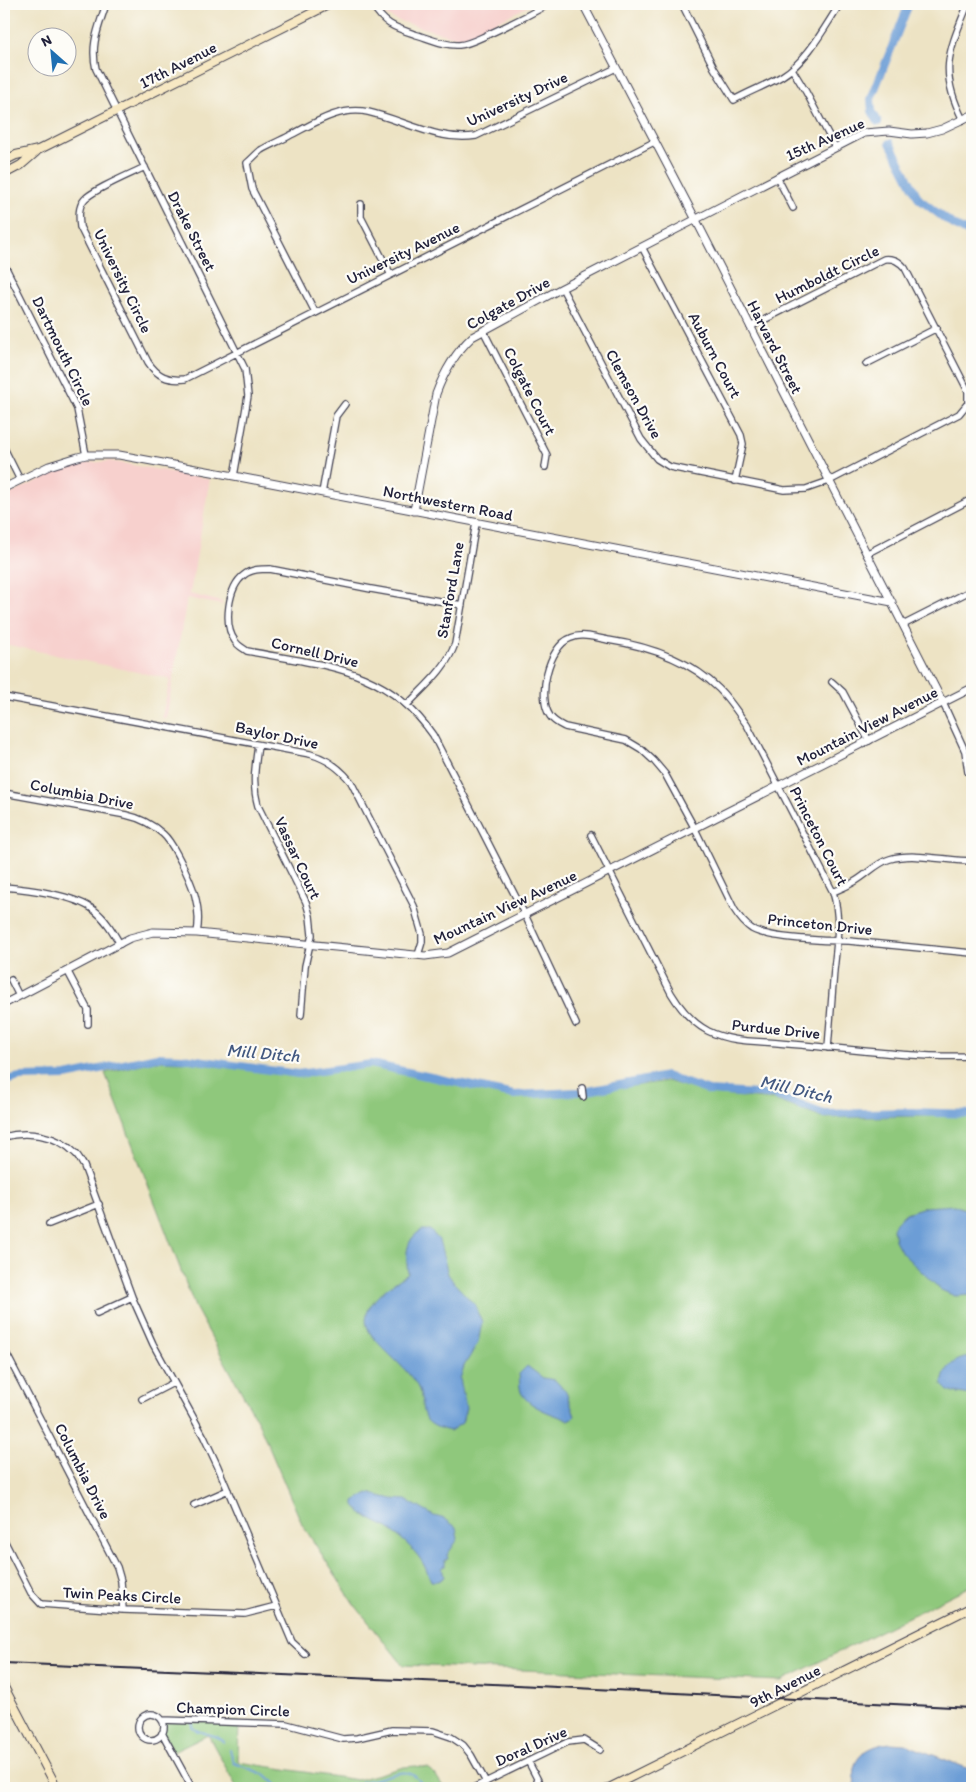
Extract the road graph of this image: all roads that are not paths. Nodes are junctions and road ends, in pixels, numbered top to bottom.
1 (106, 4) edge
2 (330, 4) edge
3 (372, 4) edge
4 (550, 4) edge
5 (583, 4) edge
6 (682, 4) edge
7 (840, 4) edge
8 (968, 4) edge
9 (616, 68) junction
10 (792, 69) junction
11 (117, 111) junction
12 (972, 115) edge
13 (963, 120) junction
14 (654, 142) junction
15 (835, 147) junction
16 (38, 150) junction
17 (4, 161) edge
18 (145, 167) junction
19 (4, 174) edge
20 (776, 177) junction
21 (361, 204) dead end
22 (793, 208) dead end
23 (696, 220) junction
24 (642, 247) junction
25 (4, 264) edge
26 (391, 275) junction
27 (562, 288) junction
28 (315, 312) junction
29 (750, 327) junction
30 (937, 328) junction
31 (484, 330) junction
32 (238, 352) junction
33 (866, 364) dead end
34 (162, 377) joint
35 (345, 404) dead end
36 (4, 448) edge
37 (86, 455) junction
38 (545, 467) dead end
39 (234, 476) junction
40 (20, 480) junction
41 (734, 481) junction
42 (829, 481) junction
43 (4, 488) edge
44 (322, 493) junction
45 (972, 499) edge
46 (414, 511) junction
47 (476, 523) junction
48 (866, 554) junction
49 (972, 590) edge
50 (892, 602) junction
51 (462, 605) junction
52 (903, 625) junction
53 (832, 682) dead end
54 (972, 688) edge
55 (4, 697) edge
56 (943, 703) junction
57 (408, 704) junction
58 (868, 741) junction
59 (258, 745) junction
60 (968, 772) dead end
61 (778, 787) junction
62 (4, 792) edge
63 (695, 829) junction
64 (591, 835) dead end
65 (972, 860) edge
66 (610, 872) junction
67 (4, 886) edge
68 (833, 892) junction
69 (525, 915) junction
70 (197, 933) junction
71 (837, 941) junction
72 (120, 944) junction
73 (310, 944) junction
74 (972, 952) edge
75 (418, 955) junction
76 (68, 972) junction
77 (11, 980) dead end
78 (19, 996) junction
79 (4, 1004) edge
80 (301, 1015) dead end
81 (88, 1024) dead end
82 (576, 1024) dead end
83 (828, 1048) junction
84 (972, 1056) edge
85 (582, 1088) dead end
86 (582, 1097) dead end
87 (4, 1137) edge
88 (98, 1204) junction
89 (49, 1224) dead end
90 (132, 1297) junction
91 (97, 1313) dead end
92 (4, 1349) edge
93 (173, 1383) junction
94 (142, 1399) dead end
95 (228, 1490) junction
96 (194, 1504) dead end
97 (4, 1540) edge
98 (276, 1606) junction
99 (972, 1607) edge
100 (123, 1610) junction
101 (304, 1654) dead end
102 (4, 1687) edge
103 (162, 1720) junction
104 (162, 1733) junction
105 (600, 1750) dead end
106 (528, 1761) junction
107 (486, 1782) junction
108 (57, 1788) edge
109 (192, 1788) edge
110 (473, 1788) edge
111 (542, 1788) edge
112 (609, 1788) edge

1 - 11 street, Drake Street
2 - 11 main road, 17th Avenue
3 - 4 street
5 - 9 street, Harvard Street
6 - 10 street
7 - 10 street
8 - 13 street
9 - 14 street, Harvard Street
9 - 28 street, University Drive
10 - 15 street
11 - 16 main road, 17th Avenue
11 - 18 street, Drake Street
12 - 13 street, 15th Avenue
13 - 15 street, 15th Avenue
14 - 23 street, Harvard Street
14 - 26 street, University Avenue
15 - 20 street, 15th Avenue
16 - 17 main road, 17th Avenue
16 - 19 main road, 17th Avenue
18 - 32 street, Drake Street
18 - 34 street, University Circle
20 - 22 street, 15th Avenue
20 - 23 street, 15th Avenue
21 - 26 street
23 - 24 street, Colgate Drive
23 - 29 street, Harvard Street
24 - 27 street, Colgate Drive
24 - 41 street, Auburn Court
25 - 37 street, Dartmouth Circle
26 - 28 street, University Avenue
27 - 31 street, Colgate Drive
27 - 41 street, Clemson Drive
28 - 32 street, University Avenue
29 - 30 street, Humboldt Circle
29 - 42 street, Harvard Street
30 - 33 street
30 - 42 street, Humboldt Circle
31 - 38 street, Colgate Court
31 - 46 street, Colgate Drive
32 - 34 street, University Avenue
32 - 39 street, Drake Street
35 - 44 street
36 - 40 street
37 - 39 street, Northwestern Road
37 - 40 street, Northwestern Road
39 - 44 street, Northwestern Road
40 - 43 street, Northwestern Road
41 - 42 street, Clemson Drive
42 - 48 street, Harvard Street
44 - 46 street, Northwestern Road
45 - 48 street
46 - 47 street, Northwestern Road
47 - 50 street, Northwestern Road
47 - 51 street, Stanford Lane
48 - 50 street, Harvard Street
49 - 52 street
50 - 52 street, Harvard Street
51 - 57 street, Stanford Lane
51 - 57 street, Cornell Drive
52 - 56 street, Harvard Street
53 - 58 street
54 - 56 street, Mountain View Avenue
55 - 59 street, Baylor Drive
56 - 58 street, Mountain View Avenue
56 - 60 street
57 - 69 street, Cornell Drive
58 - 61 street, Mountain View Avenue
59 - 73 street, Vassar Court
59 - 75 street, Baylor Drive
61 - 63 street, Mountain View Avenue
61 - 63 street, Princeton Court
61 - 68 street, Princeton Court
62 - 70 street, Columbia Drive
63 - 66 street, Mountain View Avenue
63 - 71 street, Princeton Drive
64 - 66 street, Purdue Drive
65 - 68 street
66 - 69 street, Mountain View Avenue
66 - 83 street, Purdue Drive
67 - 72 street
68 - 71 street, Princeton Court
69 - 75 street, Mountain View Avenue
69 - 82 street, Cornell Drive
70 - 72 street, Mountain View Avenue
70 - 73 street, Mountain View Avenue
71 - 74 street, Princeton Drive
71 - 83 street, Princeton Court
72 - 76 street, Mountain View Avenue
73 - 75 street, Mountain View Avenue
73 - 80 street, Vassar Court
76 - 78 street, Mountain View Avenue
76 - 81 street
77 - 78 street
78 - 79 street, Mountain View Avenue
83 - 84 street, Purdue Drive
85 - 86 street
87 - 88 street
88 - 89 street
88 - 90 street
90 - 91 street
90 - 93 street
92 - 100 street, Columbia Drive
93 - 94 street
93 - 95 street
95 - 96 street
95 - 98 street
97 - 100 street, Twin Peaks Circle
98 - 100 street, Twin Peaks Circle
98 - 101 street
99 - 112 main road, 9th Avenue
102 - 108 main road
103 - 104 street
103 - 104 street
103 - 107 street, Champion Circle
104 - 109 street, Champion Circle
105 - 106 street, Doral Drive
106 - 107 street, Doral Drive
106 - 111 street
107 - 110 street, Doral Drive

